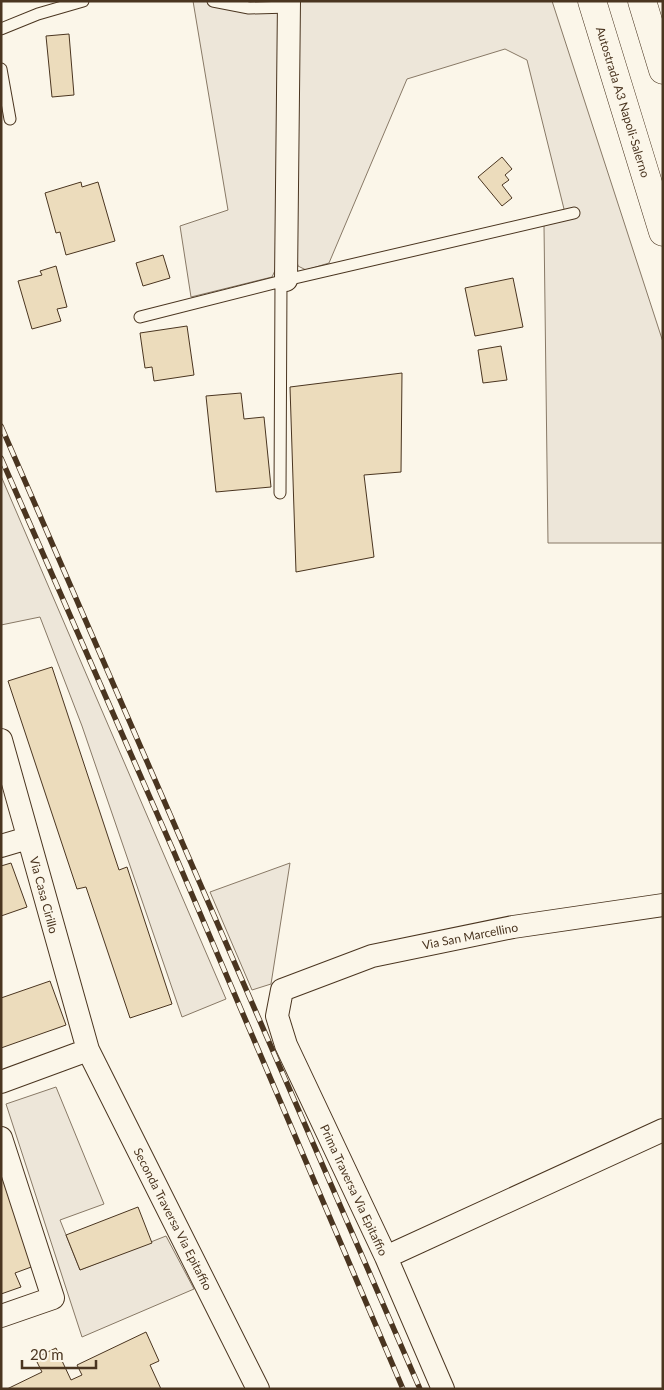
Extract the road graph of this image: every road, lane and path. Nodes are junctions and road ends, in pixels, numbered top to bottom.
1 (83, 1) edge
2 (214, 1) edge
3 (592, 1) edge
4 (642, 1) edge
5 (289, 4) edge
6 (1, 29) edge
7 (1, 69) edge
8 (663, 70) edge
9 (10, 119) dead end
10 (574, 213) dead end
11 (663, 232) edge
12 (283, 280) junction
13 (140, 317) dead end
14 (280, 493) dead end
15 (1, 740) edge
16 (28, 838) junction
17 (1, 846) edge
18 (663, 905) edge
19 (282, 990) joint
20 (88, 1050) junction
21 (1, 1082) edge
22 (663, 1130) edge
23 (1, 1138) edge
24 (386, 1257) junction
25 (1, 1316) edge
26 (258, 1389) edge
27 (443, 1389) edge

1 - 6 lane
2 - 5 lane
3 - 11 highway, Autostrada A3 Napoli-Salerno
4 - 8 highway
5 - 12 street
7 - 9 lane
10 - 12 lane
12 - 13 lane
12 - 14 lane
15 - 16 street, Via Casa Cirillo
16 - 17 street
16 - 20 street, Via Casa Cirillo
18 - 19 street, Via San Marcellino
19 - 24 street, Prima Traversa Via Epitaffio
20 - 21 street
20 - 26 street, Seconda Traversa Via Epitaffio
22 - 24 street
23 - 25 street
24 - 27 street, Prima Traversa Via Epitaffio

